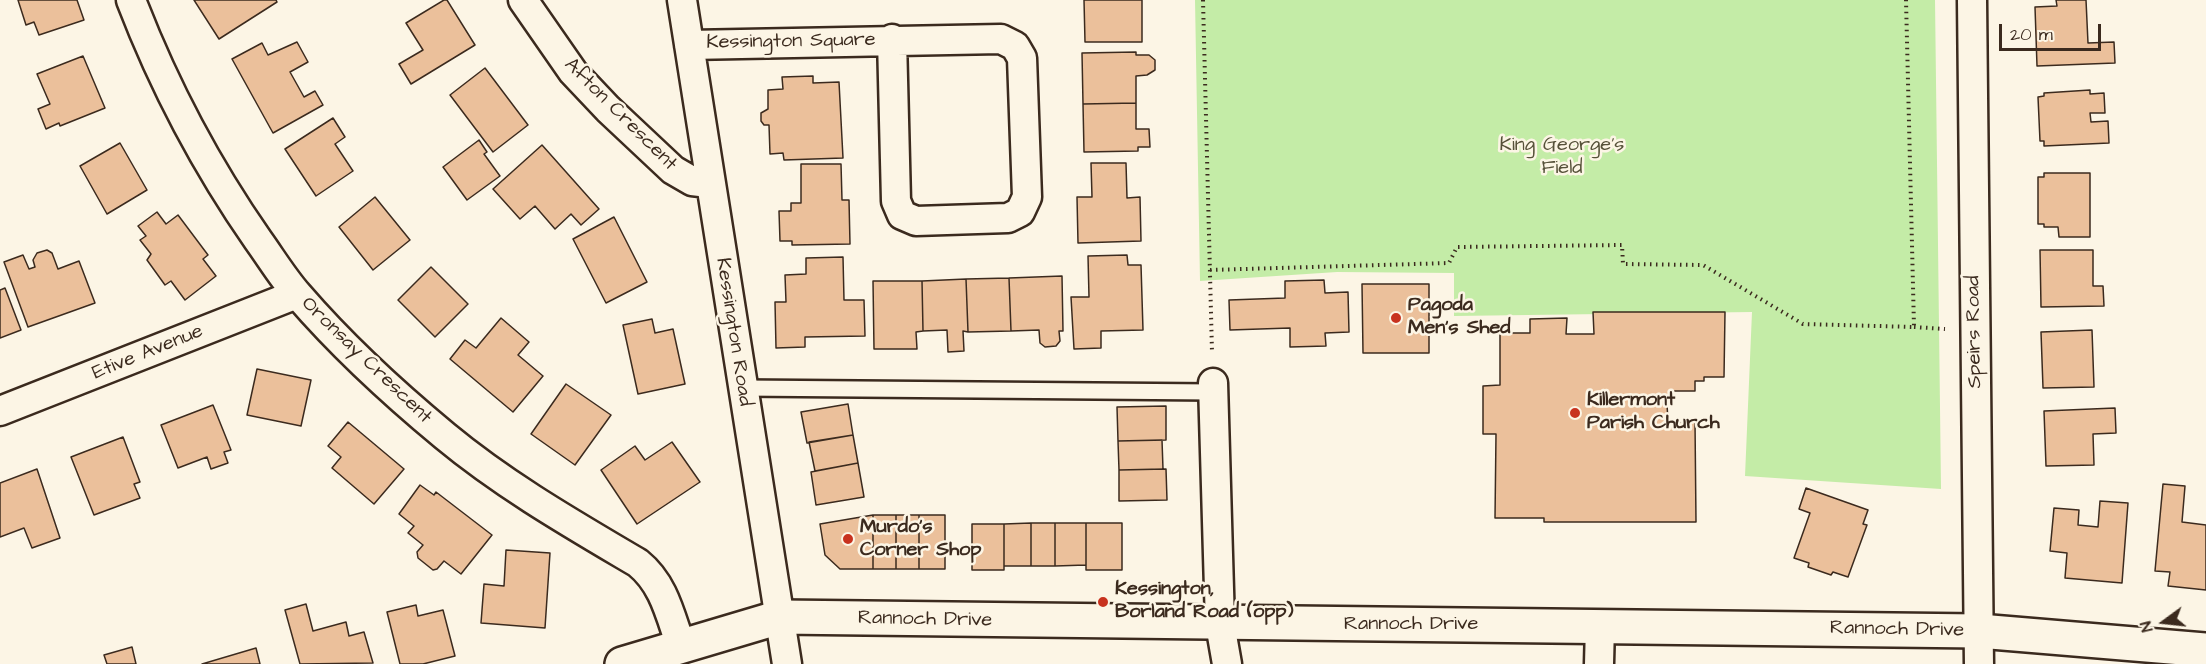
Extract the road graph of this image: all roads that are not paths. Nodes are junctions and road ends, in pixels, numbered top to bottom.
1 (131, 0) edge
2 (523, 0) edge
3 (682, 0) edge
4 (1972, 0) edge
5 (892, 39) junction
6 (689, 45) junction
7 (709, 183) junction
8 (297, 294) junction
9 (1213, 387) joint
10 (742, 388) junction
11 (0, 411) edge
12 (780, 617) junction
13 (1220, 624) junction
14 (1600, 625) junction
15 (1979, 632) junction
16 (681, 646) junction
17 (2206, 650) edge
18 (622, 664) edge
19 (787, 664) edge
20 (1227, 664) edge
21 (1599, 664) edge
22 (1979, 664) edge

1 - 8 street, Oronsay Crescent
2 - 7 street, Afton Crescent
3 - 6 street, Kessington Road
4 - 15 street, Speirs Road
5 - 5 street, Kessington Square
5 - 6 street, Kessington Square
6 - 7 street, Kessington Road
7 - 10 street, Kessington Road
8 - 11 street, Etive Avenue
8 - 16 street, Oronsay Crescent
9 - 10 lane
9 - 13 street
10 - 12 street, Kessington Road
12 - 13 street, Rannoch Drive
12 - 16 street, Rannoch Drive
12 - 19 street, Kessington Road
13 - 14 street, Rannoch Drive
13 - 20 street
14 - 15 street, Rannoch Drive
14 - 21 street
15 - 17 street, Rannoch Drive
15 - 22 street, Speirs Road
16 - 18 street, Rannoch Drive

